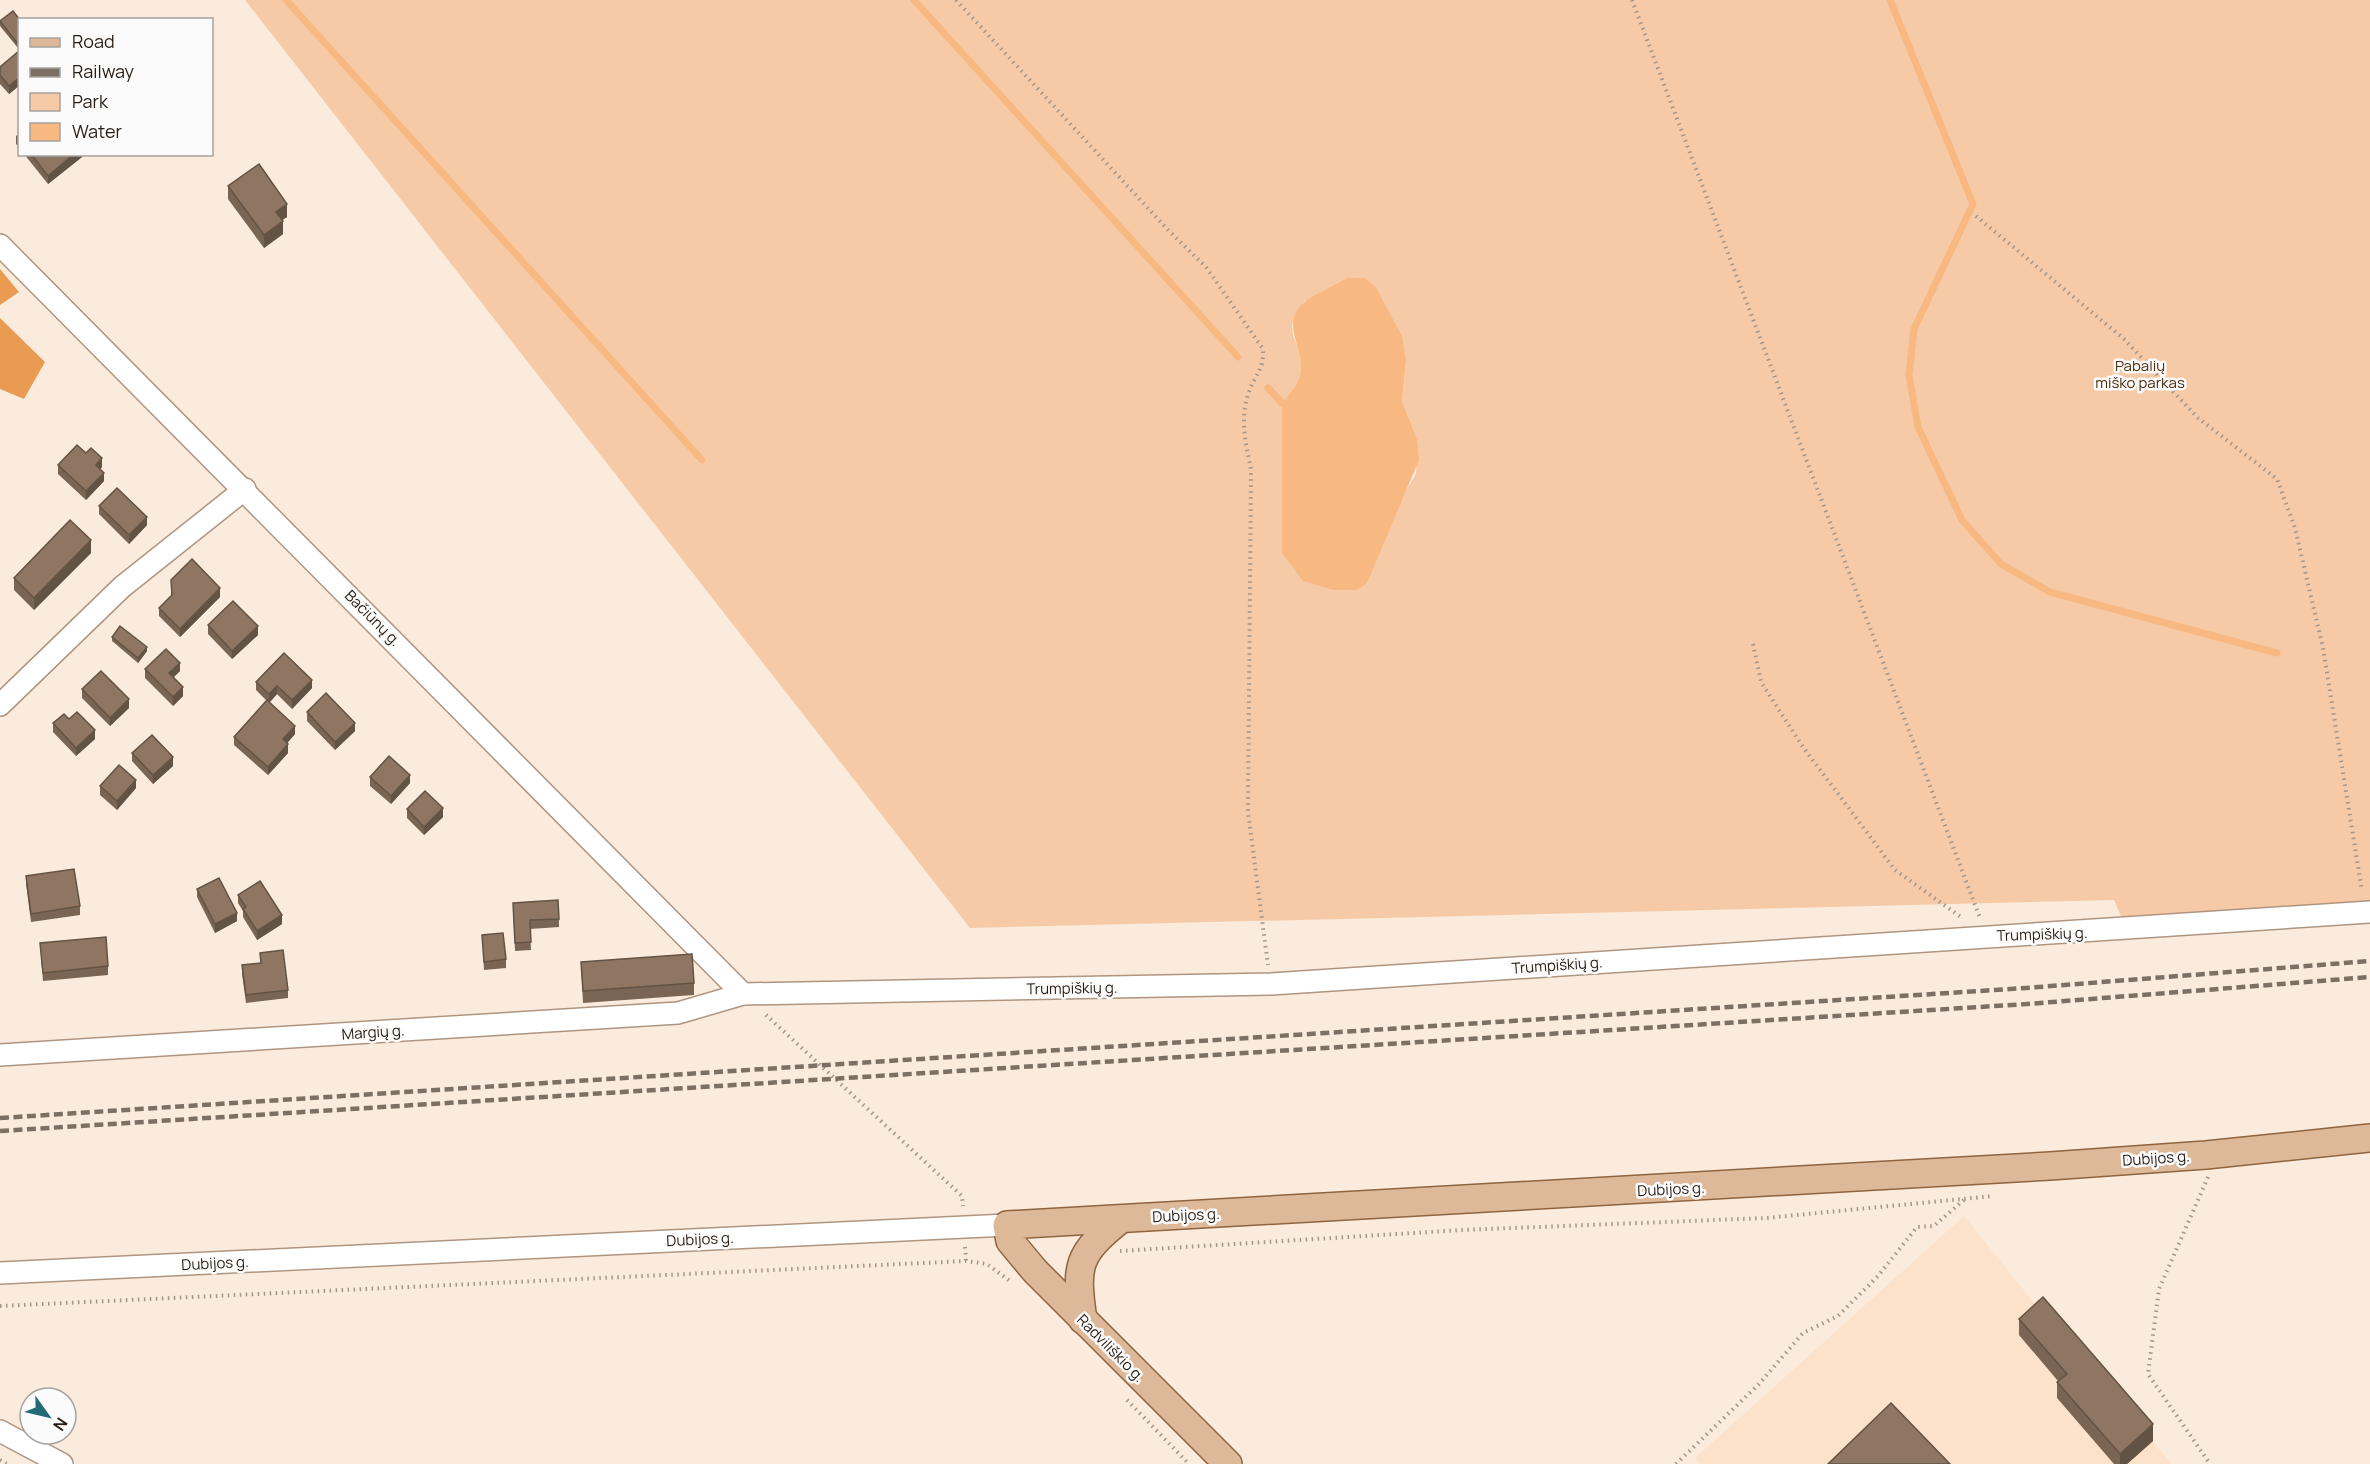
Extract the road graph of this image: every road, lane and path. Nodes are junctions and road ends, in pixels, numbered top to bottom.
1 (956, 0) edge
2 (1632, 0) edge
3 (1976, 216) dead end
4 (0, 244) edge
5 (245, 489) junction
6 (1753, 644) dead end
7 (0, 705) edge
8 (2368, 913) edge
9 (1987, 936) junction
10 (1270, 984) junction
11 (743, 994) junction
12 (1, 1053) edge
13 (2370, 1138) edge
14 (2220, 1176) dead end
15 (2208, 1177) junction
16 (2197, 1178) dead end
17 (1999, 1195) dead end
18 (1966, 1198) junction
19 (1121, 1219) junction
20 (1007, 1224) junction
21 (965, 1226) junction
22 (1086, 1253) junction
23 (966, 1261) junction
24 (1035, 1272) junction
25 (0, 1273) edge
26 (0, 1306) edge
27 (1083, 1320) junction
28 (0, 1431) edge
29 (0, 1460) edge
30 (7, 1464) edge
31 (62, 1464) edge
32 (1228, 1464) edge
33 (1677, 1464) edge
34 (2210, 1464) edge

1 - 10 path
2 - 9 path
3 - 8 path
4 - 5 street, Bačiūnų g.
5 - 7 street
5 - 11 street, Bačiūnų g.
6 - 9 path
8 - 9 street, Trumpiškių g.
9 - 10 street, Trumpiškių g.
10 - 11 street, Trumpiškių g.
11 - 12 street, Margių g.
11 - 21 path
13 - 19 main road, Dubijos g.
14 - 15 path
15 - 16 path
15 - 34 path
17 - 18 path
18 - 22 path
18 - 33 path
19 - 20 main road, Dubijos g.
19 - 22 main road
20 - 21 street, Dubijos g.
20 - 24 main road, Radviliškio g.
21 - 23 path
21 - 25 street, Dubijos g.
22 - 27 main road
23 - 24 path
23 - 26 path
24 - 27 main road, Radviliškio g.
27 - 32 main road, Radviliškio g.
28 - 31 street
29 - 30 path

